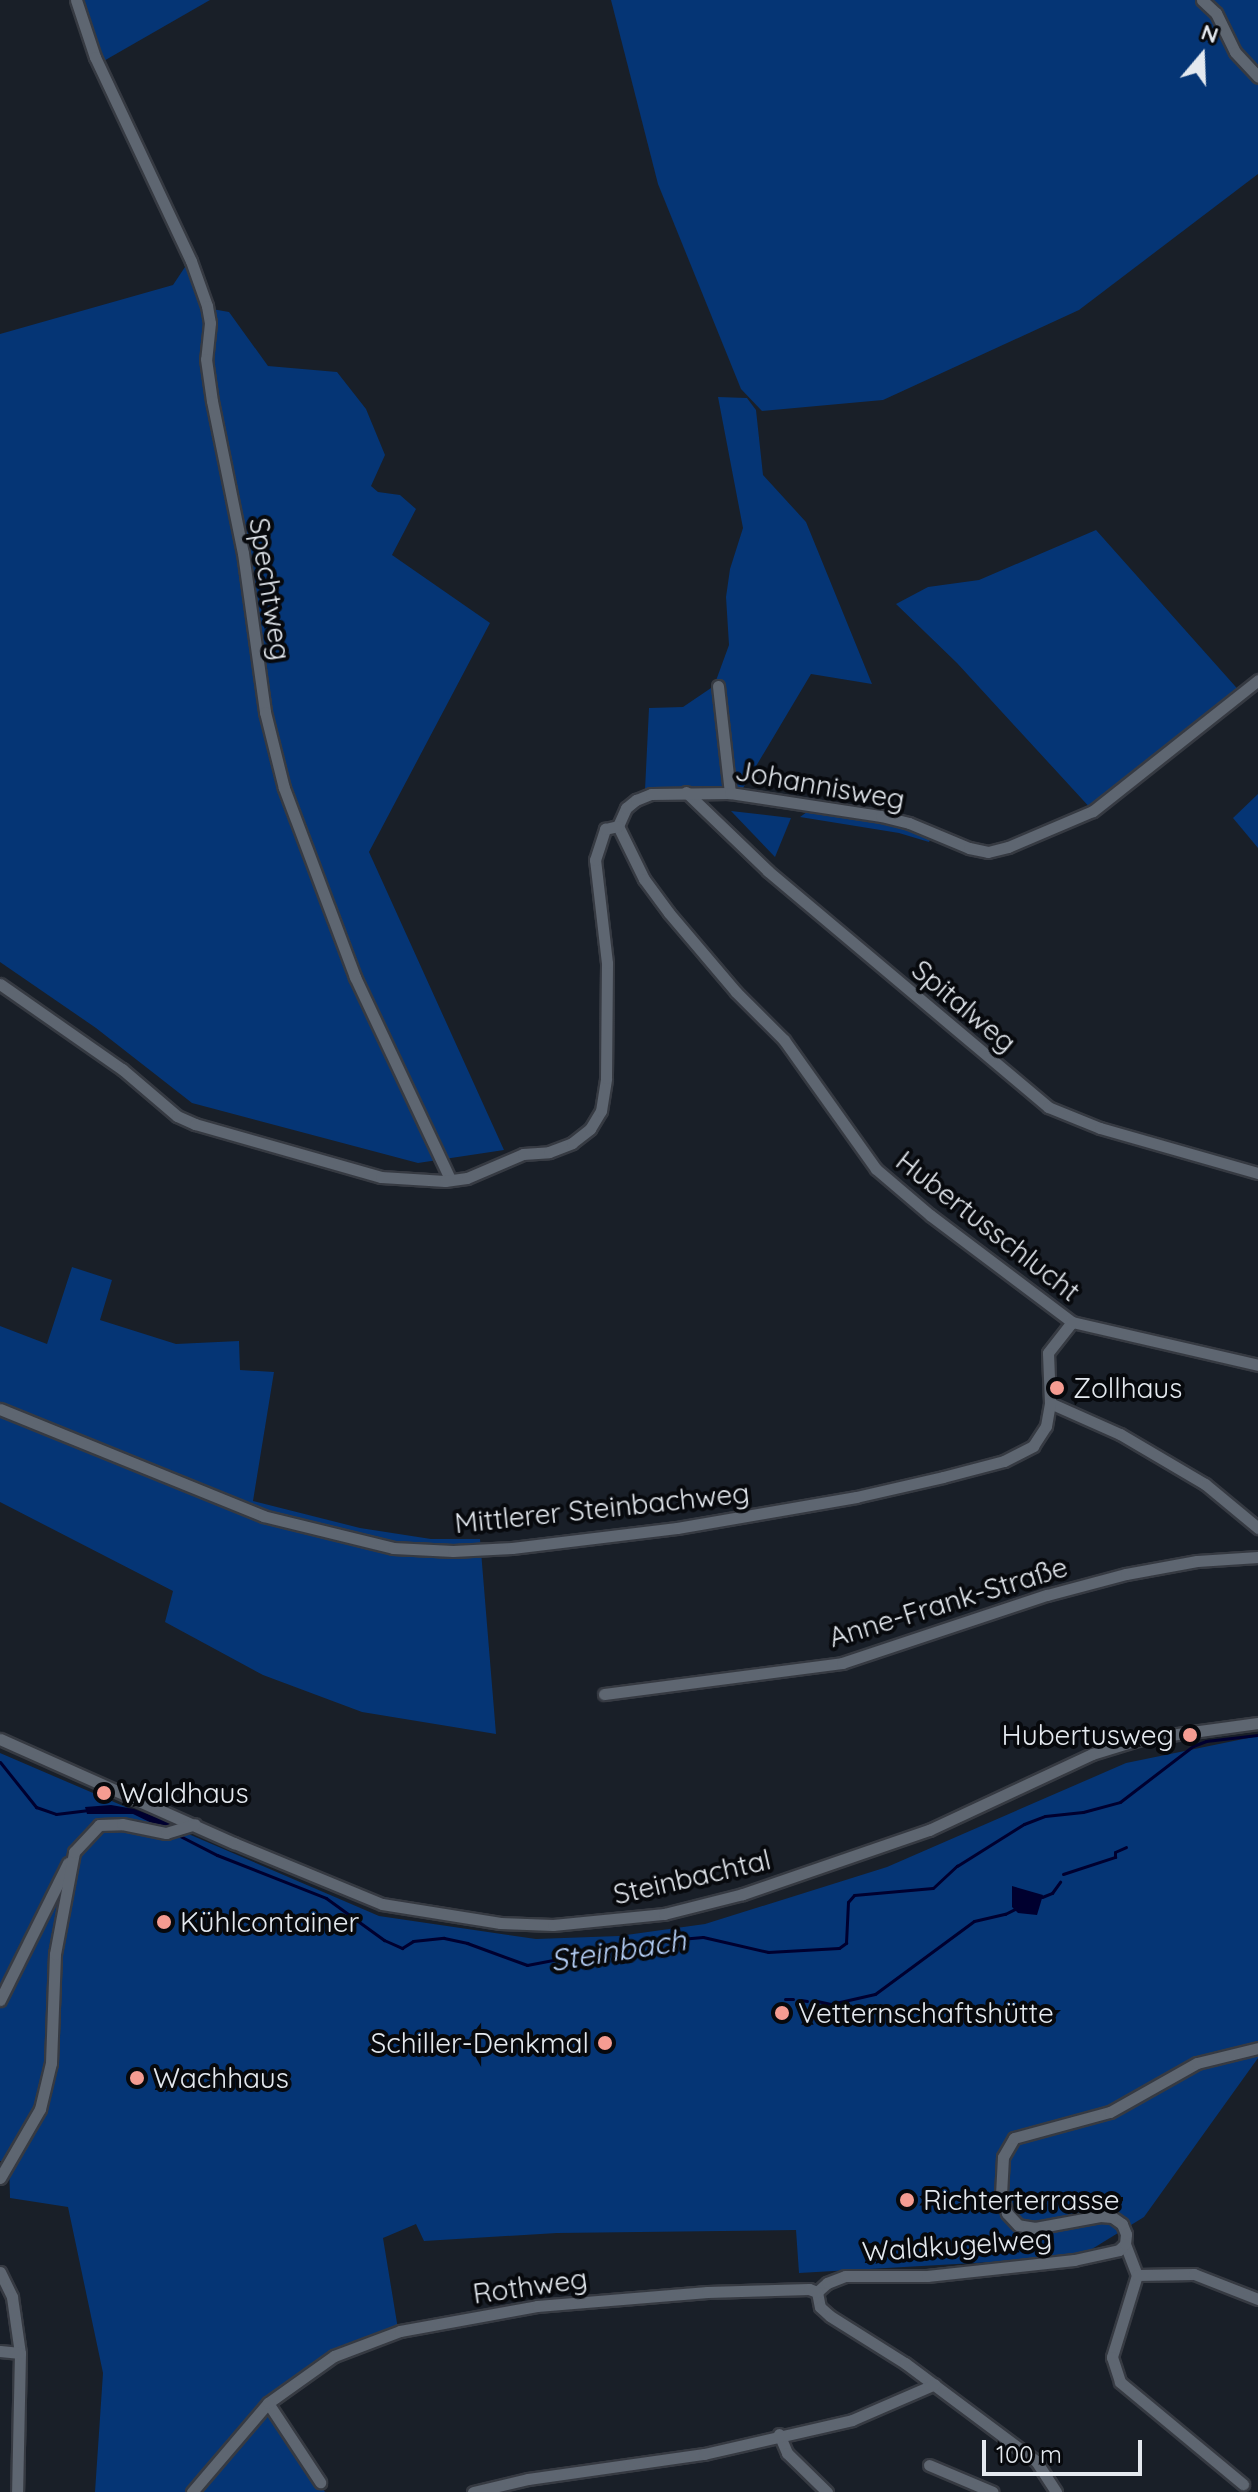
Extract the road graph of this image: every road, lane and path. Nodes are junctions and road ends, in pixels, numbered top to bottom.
1 (76, 0) edge
2 (1202, 0) edge
3 (1258, 77) edge
4 (1258, 680) edge
5 (718, 686) dead end
6 (686, 792) junction
7 (730, 793) junction
8 (618, 826) junction
9 (0, 984) edge
10 (1258, 1173) edge
11 (450, 1179) junction
12 (1071, 1324) junction
13 (1258, 1365) edge
14 (1050, 1403) junction
15 (0, 1409) edge
16 (1258, 1528) edge
17 (1258, 1557) edge
18 (604, 1694) dead end
19 (1258, 1723) edge
20 (0, 1739) edge
21 (195, 1824) junction
22 (74, 1852) junction
23 (0, 2000) edge
24 (1258, 2048) edge
25 (0, 2178) edge
26 (1125, 2244) junction
27 (0, 2272) edge
28 (1137, 2275) junction
29 (817, 2292) junction
30 (1258, 2299) edge
31 (0, 2351) edge
32 (20, 2353) junction
33 (935, 2384) junction
34 (268, 2403) junction
35 (779, 2434) junction
36 (929, 2465) dead end
37 (320, 2482) dead end
38 (1243, 2484) dead end
39 (17, 2492) edge
40 (192, 2492) edge
41 (473, 2492) edge
42 (827, 2492) edge
43 (993, 2492) edge
44 (1056, 2492) edge

1 - 11 street, Spechtweg
2 - 3 street
4 - 7 street, Johannisweg
5 - 7 street
6 - 7 street, Johannisweg
6 - 8 street, Johannisweg
6 - 10 street, Spitalweg
8 - 11 street, Johannisweg
8 - 12 street, Hubertusschlucht
9 - 11 street
12 - 13 street
12 - 14 street, Hubertusschlucht
14 - 15 street, Mittlerer Steinbachweg
14 - 16 street
17 - 18 street, Anne-Frank-Straße
19 - 21 street, Steinbachtal
20 - 21 street, Steinbachtal
21 - 22 street
22 - 23 street
22 - 25 street
24 - 26 street, Waldkugelweg
26 - 28 street
26 - 29 street, Waldkugelweg
27 - 32 street
28 - 30 street
28 - 38 street
29 - 33 street
29 - 34 street, Rothweg
31 - 32 street
32 - 39 street
33 - 35 street
33 - 44 street
34 - 37 street
34 - 40 street, Rothweg
35 - 41 street
35 - 42 street
36 - 43 street

